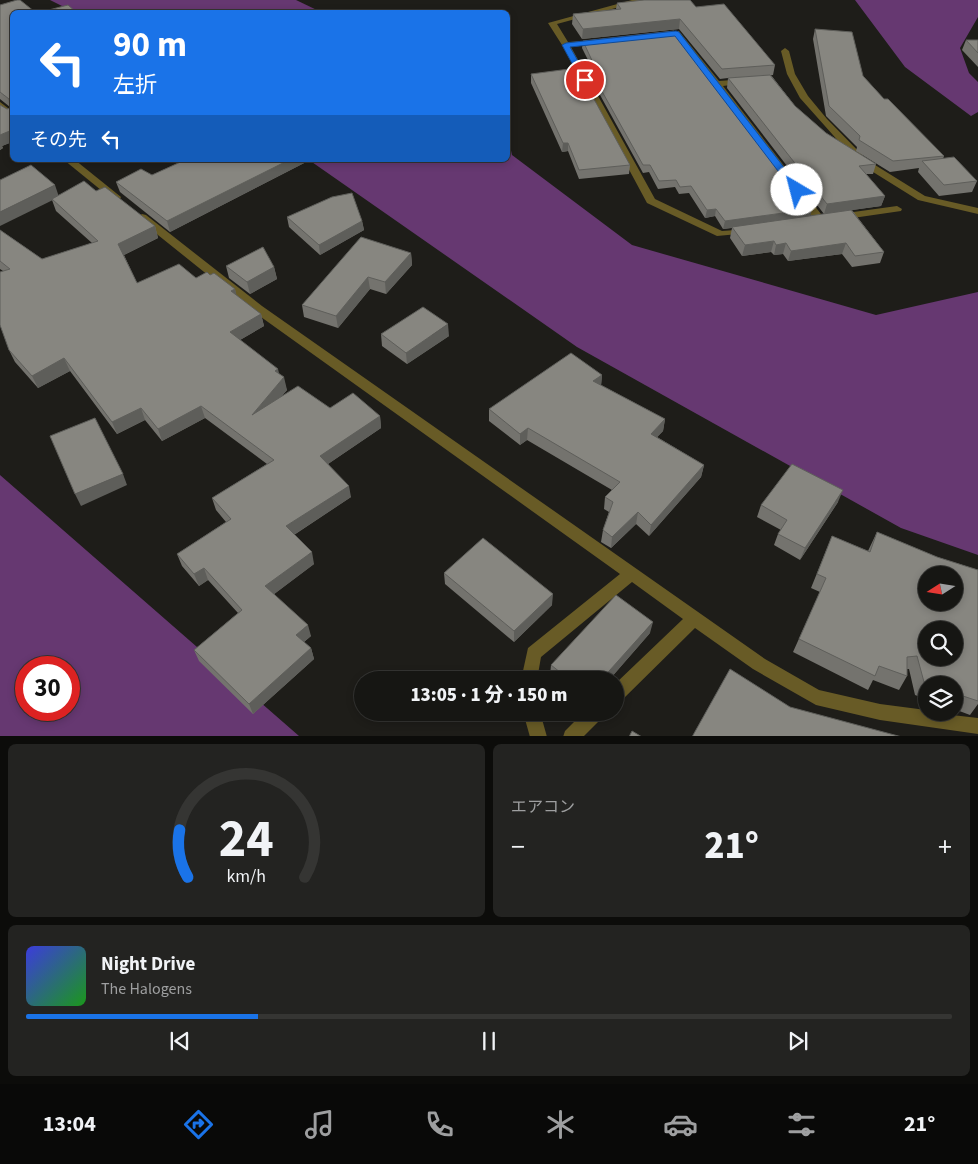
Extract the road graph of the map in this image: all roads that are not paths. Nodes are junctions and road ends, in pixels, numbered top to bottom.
1 (641, 0) edge
2 (649, 36) edge
3 (612, 40) edge
4 (566, 45) junction
5 (785, 51) dead end
6 (753, 80) edge
7 (716, 84) junction
8 (0, 104) edge
9 (10, 112) edge
10 (816, 128) edge
11 (72, 162) edge
12 (867, 164) junction
13 (897, 209) dead end
14 (978, 211) edge
15 (757, 229) edge
16 (632, 572) junction
17 (695, 618) junction
18 (531, 671) edge
19 (624, 686) edge
20 (534, 721) edge
21 (587, 721) edge
22 (978, 726) edge
23 (539, 736) edge
24 (571, 736) edge

1 - 4 street
2 - 7 street
3 - 4 street
4 - 15 street
5 - 12 street
6 - 7 street
7 - 13 street
8 - 9 street
10 - 12 street
11 - 16 street
12 - 14 street
16 - 17 street
16 - 18 street
17 - 19 street
17 - 22 street
20 - 23 street
21 - 24 street

